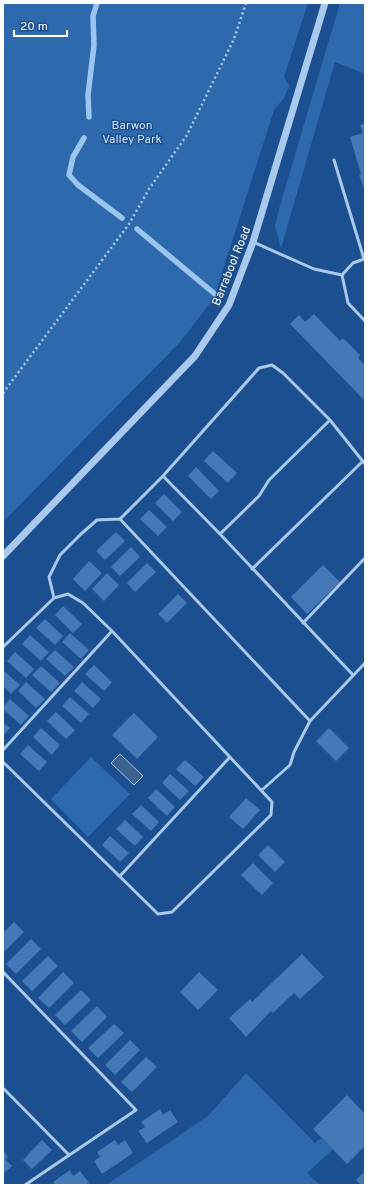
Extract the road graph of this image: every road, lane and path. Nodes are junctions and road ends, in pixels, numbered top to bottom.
1 (246, 3) edge
2 (325, 3) edge
3 (334, 160) dead end
4 (253, 242) junction
5 (342, 275) junction
6 (365, 321) edge
7 (3, 393) edge
8 (330, 420) junction
9 (364, 462) edge
10 (163, 476) junction
11 (120, 519) junction
12 (220, 534) junction
13 (3, 556) edge
14 (365, 558) edge
15 (252, 569) junction
16 (54, 598) junction
17 (303, 623) junction
18 (112, 631) junction
19 (3, 648) edge
20 (365, 663) edge
21 (353, 675) junction
22 (310, 721) junction
23 (3, 750) edge
24 (230, 757) junction
25 (3, 762) edge
26 (262, 790) junction
27 (120, 876) junction
28 (3, 972) edge
29 (3, 1088) edge
30 (70, 1155) junction
31 (25, 1185) edge

1 - 7 path
2 - 4 street, Barrabool Road
3 - 5 lane
4 - 5 lane
4 - 13 street, Barrabool Road
5 - 6 lane
8 - 9 lane
8 - 10 lane
8 - 12 lane
9 - 15 lane
10 - 11 lane
10 - 12 lane
11 - 16 lane
11 - 22 lane
12 - 15 lane
14 - 17 lane
15 - 17 lane
16 - 18 lane
16 - 19 lane
17 - 21 lane
18 - 23 lane
18 - 24 lane
20 - 21 lane
21 - 22 lane
22 - 26 lane
24 - 26 lane
24 - 27 lane
25 - 27 lane
26 - 27 lane
28 - 30 lane
29 - 30 lane
30 - 31 lane

